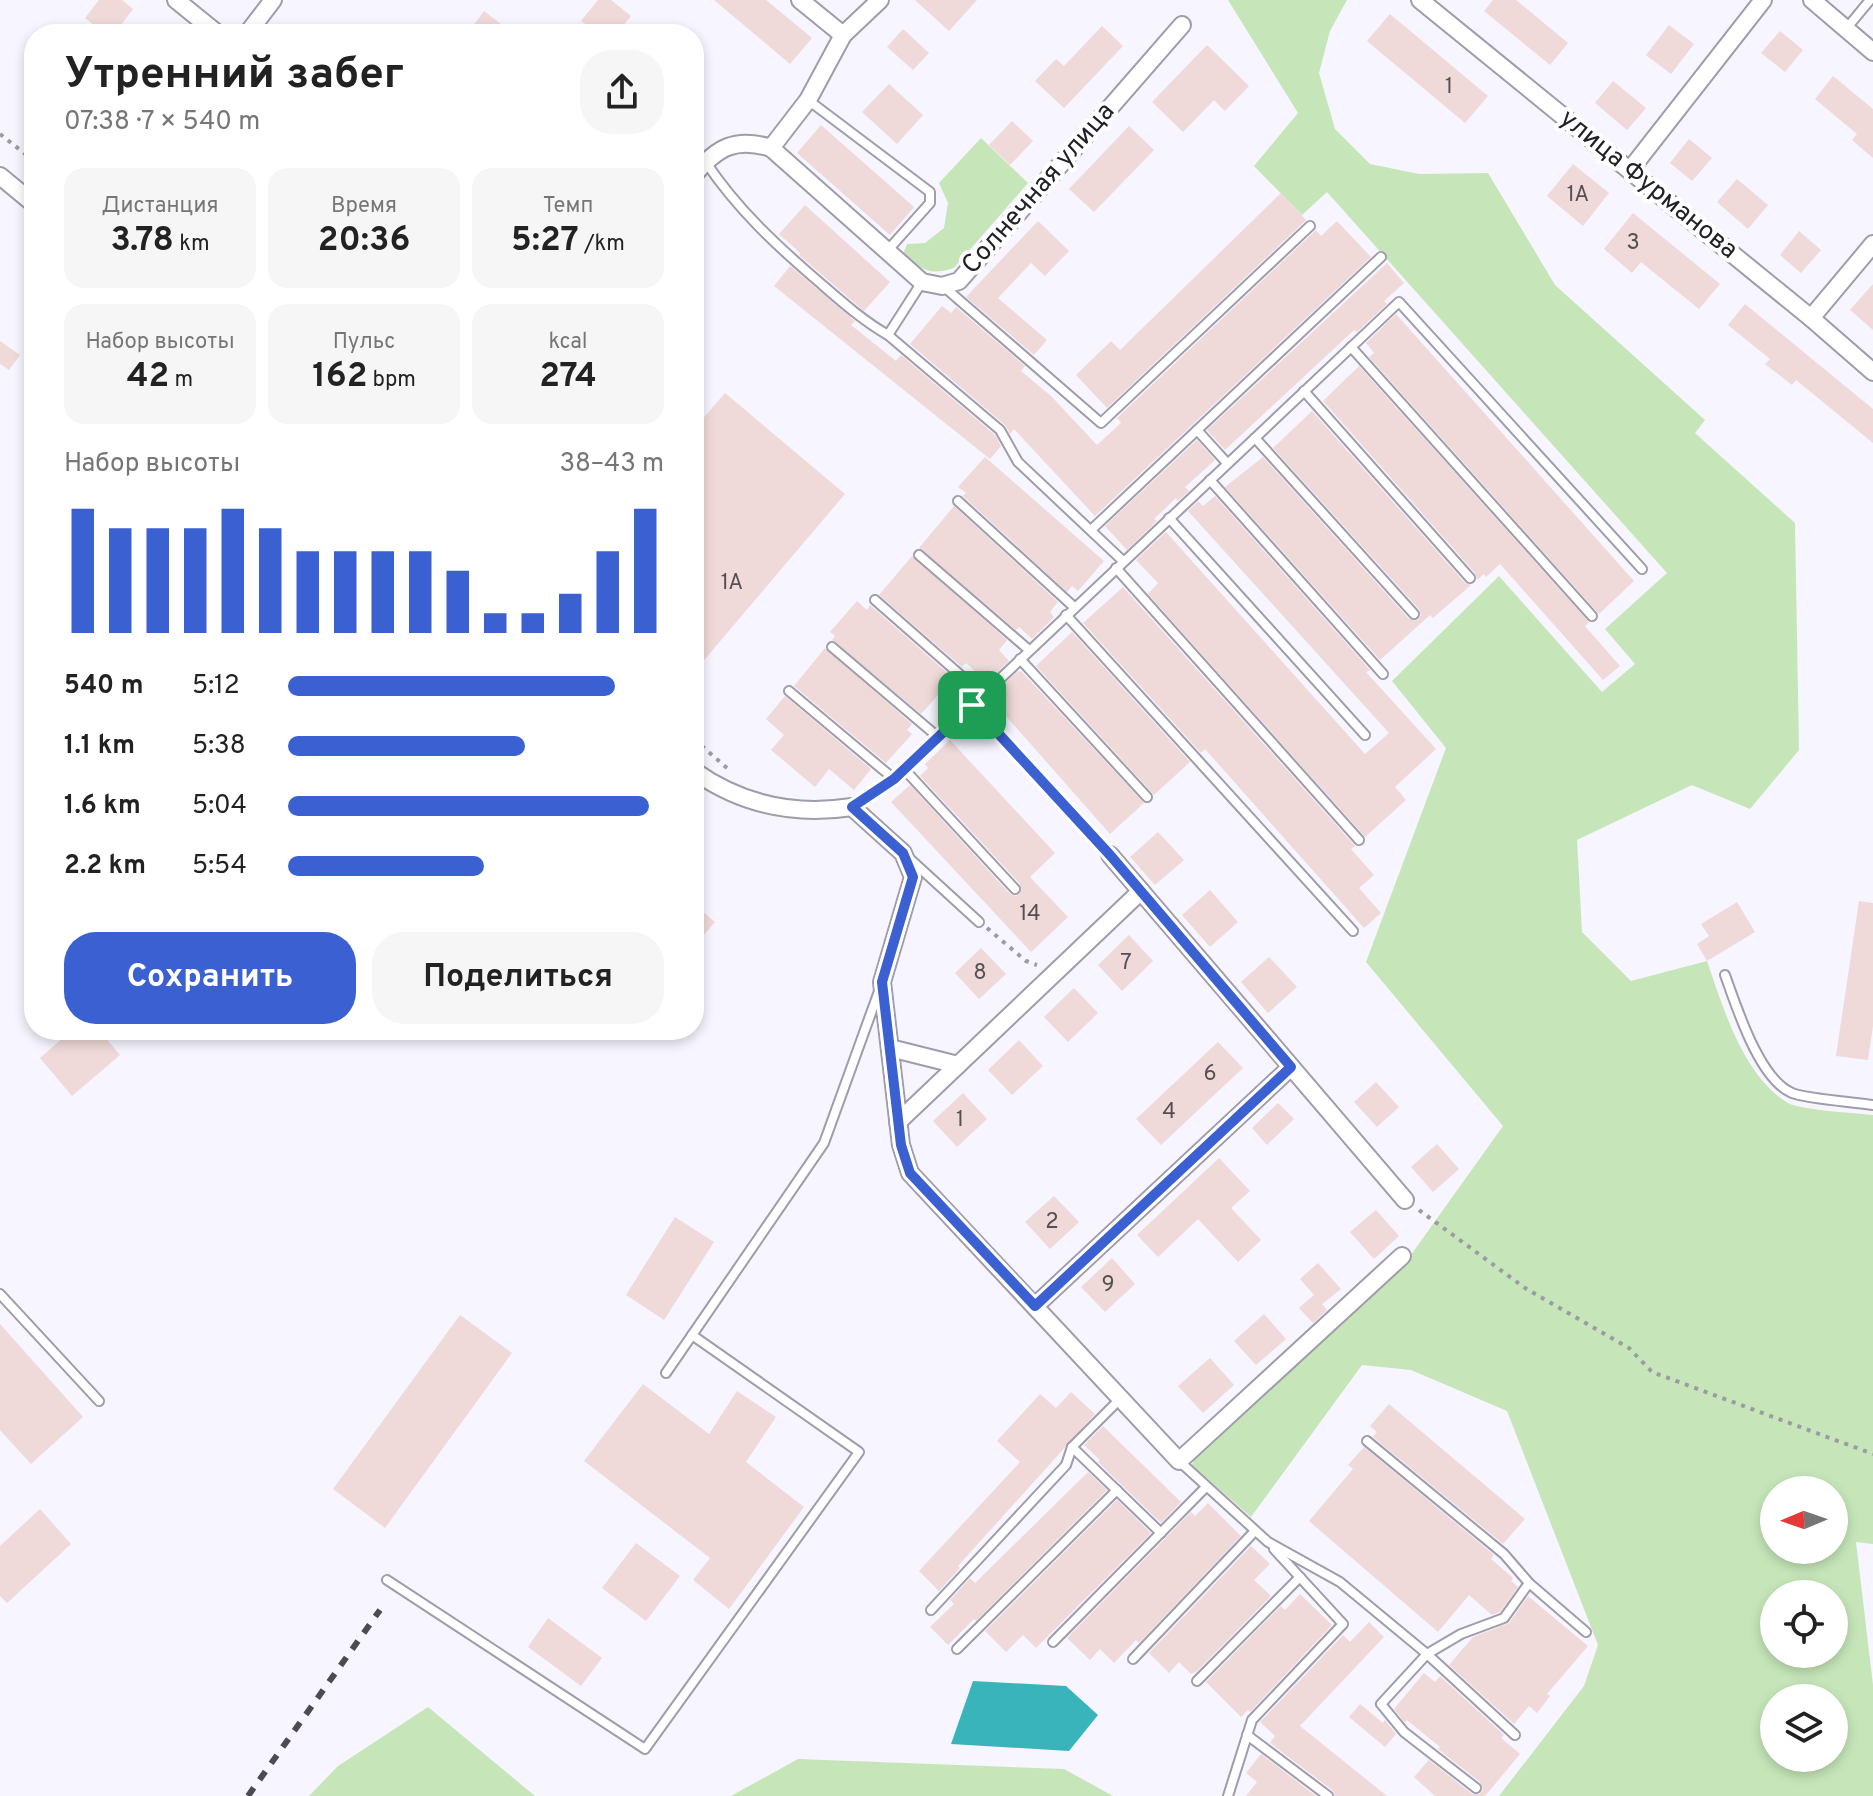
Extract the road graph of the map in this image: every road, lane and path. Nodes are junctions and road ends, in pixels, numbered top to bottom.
1 (176, 0) edge
2 (273, 0) edge
3 (800, 0) edge
4 (880, 0) edge
5 (1420, 0) edge
6 (1763, 0) edge
7 (1812, 0) edge
8 (1870, 0) edge
9 (206, 24) edge
10 (255, 24) edge
11 (1182, 25) dead end
12 (1846, 29) junction
13 (843, 35) junction
14 (1873, 52) edge
15 (808, 100) junction
16 (0, 134) edge
17 (771, 148) junction
18 (24, 153) edge
19 (705, 161) joint
20 (1630, 170) junction
21 (0, 176) edge
22 (24, 196) edge
23 (1310, 226) dead end
24 (1873, 244) edge
25 (887, 251) junction
26 (1381, 257) dead end
27 (922, 282) junction
28 (942, 286) junction
29 (1811, 318) junction
30 (888, 335) junction
31 (1351, 347) junction
32 (1873, 372) edge
33 (1304, 391) junction
34 (1197, 430) junction
35 (1255, 438) junction
36 (1227, 463) junction
37 (1210, 480) junction
38 (958, 501) dead end
39 (1169, 518) junction
40 (1091, 530) junction
41 (919, 555) dead end
42 (1120, 564) junction
43 (1642, 569) dead end
44 (1470, 578) dead end
45 (875, 600) dead end
46 (1074, 607) junction
47 (1414, 614) dead end
48 (1066, 615) junction
49 (1592, 616) dead end
50 (832, 647) dead end
51 (1029, 650) junction
52 (1020, 659) junction
53 (1383, 674) dead end
54 (789, 691) dead end
55 (982, 694) junction
56 (972, 705) junction
57 (1365, 735) dead end
58 (938, 737) junction
59 (704, 748) edge
60 (904, 769) junction
61 (737, 776) dead end
62 (704, 777) edge
63 (894, 779) junction
64 (1147, 797) dead end
65 (852, 807) junction
66 (1359, 840) dead end
67 (903, 853) junction
68 (1110, 855) joint
69 (1015, 889) dead end
70 (1141, 891) junction
71 (979, 922) joint
72 (1353, 931) dead end
73 (1057, 970) junction
74 (1725, 975) dead end
75 (882, 982) junction
76 (890, 1048) junction
77 (958, 1065) junction
78 (1291, 1067) junction
79 (1873, 1105) edge
80 (898, 1122) junction
81 (1405, 1200) joint
82 (1402, 1256) dead end
83 (0, 1294) edge
84 (1035, 1306) junction
85 (692, 1335) junction
86 (666, 1373) dead end
87 (1120, 1399) junction
88 (99, 1401) dead end
89 (1367, 1441) dead end
90 (1072, 1447) junction
91 (1873, 1454) edge
92 (1179, 1461) junction
93 (1206, 1487) junction
94 (1117, 1490) junction
95 (1255, 1531) junction
96 (1161, 1533) junction
97 (1268, 1542) junction
98 (1300, 1577) junction
99 (387, 1580) dead end
100 (1529, 1583) junction
101 (931, 1610) dead end
102 (1586, 1632) dead end
103 (1053, 1642) dead end
104 (957, 1649) dead end
105 (1427, 1654) junction
106 (1133, 1659) dead end
107 (1197, 1681) dead end
108 (1247, 1735) junction
109 (1515, 1735) dead end
110 (1476, 1788) dead end
111 (1228, 1796) edge
112 (1328, 1796) edge

1 - 9 street
2 - 10 street
3 - 13 street
4 - 13 street
5 - 20 street, улица Фурманова
6 - 20 street
7 - 12 street
8 - 12 lane
11 - 28 street, Солнечная улица
12 - 14 street
13 - 15 street
15 - 17 street
15 - 25 lane
16 - 18 path
17 - 19 street
17 - 25 street
19 - 30 lane
20 - 29 street, улица Фурманова
21 - 22 street
23 - 28 lane
24 - 29 street
25 - 27 street
26 - 34 lane
27 - 28 street, Солнечная улица
27 - 30 lane
29 - 32 street, улица Фурманова
30 - 40 lane
31 - 33 lane
31 - 43 lane
31 - 49 lane
33 - 35 lane
33 - 44 lane
34 - 36 lane
34 - 40 lane
35 - 36 lane
35 - 47 lane
36 - 37 lane
37 - 39 lane
37 - 53 lane
38 - 46 lane
39 - 42 lane
39 - 57 lane
40 - 42 lane
41 - 51 lane
42 - 46 lane
42 - 66 lane
45 - 55 lane
46 - 48 lane
48 - 51 lane
48 - 72 lane
50 - 58 lane
51 - 52 lane
52 - 55 lane
52 - 64 lane
54 - 63 lane
55 - 56 lane
56 - 58 lane
56 - 68 lane
58 - 60 lane
59 - 61 path
60 - 63 lane
60 - 69 lane
62 - 65 street
63 - 65 lane
65 - 67 street
67 - 71 lane
67 - 75 street
68 - 70 street
70 - 73 street
70 - 78 street
71 - 73 path
73 - 77 street
74 - 79 lane
75 - 76 street
75 - 85 lane
76 - 77 street
76 - 80 street
77 - 80 street
78 - 81 street
78 - 84 street
80 - 84 street
81 - 91 path
82 - 92 street
83 - 88 lane
84 - 87 street
85 - 86 lane
85 - 99 lane
87 - 90 lane
87 - 92 street
89 - 100 lane
90 - 94 lane
90 - 101 lane
92 - 93 lane
93 - 95 lane
93 - 96 lane
94 - 96 lane
94 - 104 lane
95 - 97 lane
95 - 106 lane
96 - 103 lane
97 - 98 lane
97 - 105 lane
98 - 107 lane
98 - 108 lane
100 - 102 lane
100 - 105 lane
105 - 109 lane
105 - 110 lane
108 - 111 lane
108 - 112 lane

